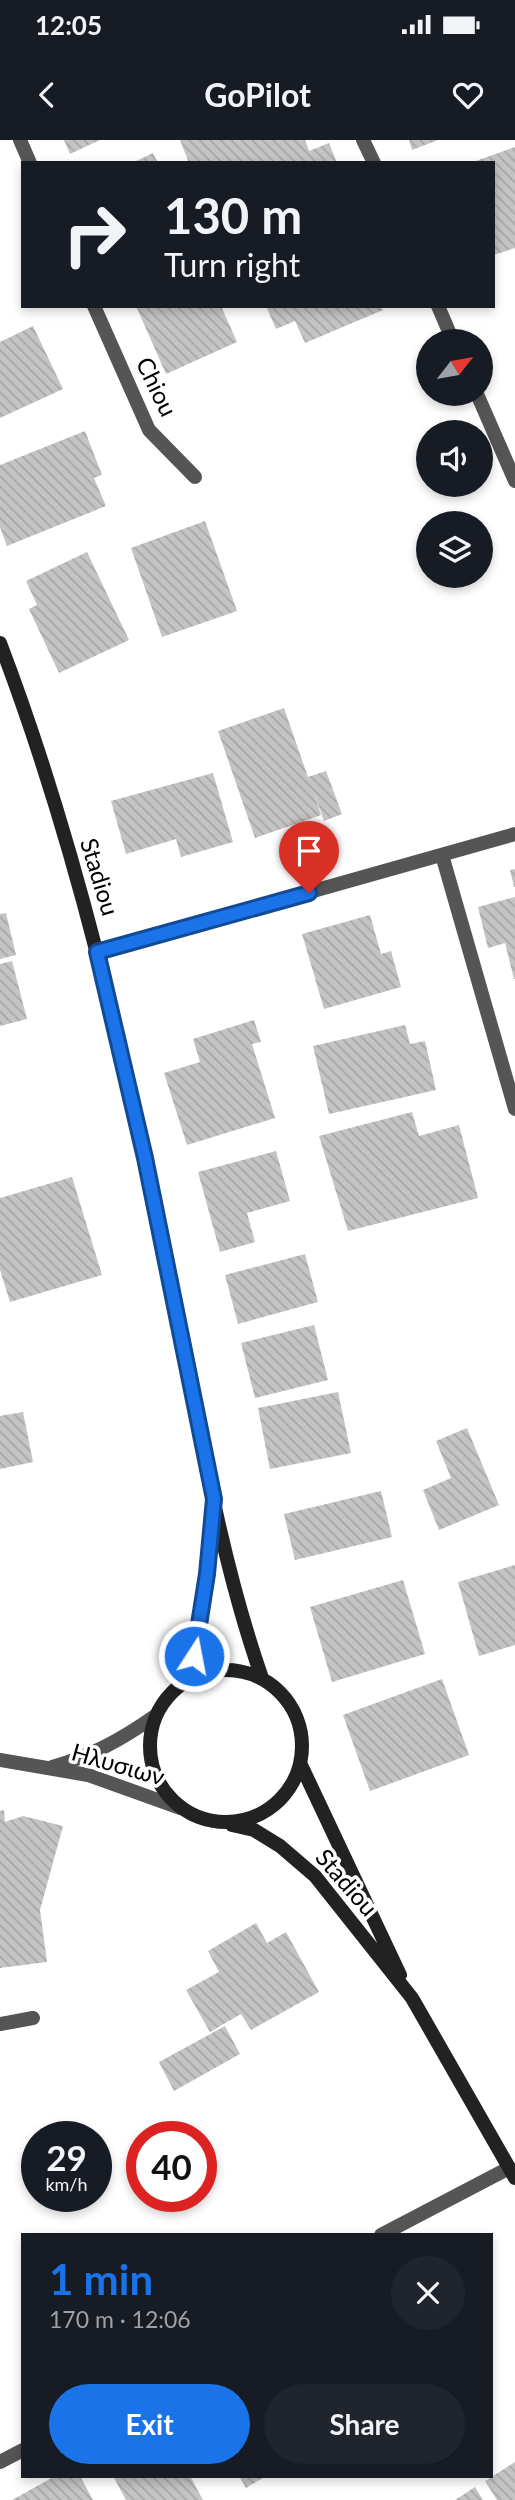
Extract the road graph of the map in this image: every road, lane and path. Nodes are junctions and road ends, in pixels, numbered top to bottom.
1 (20, 140) edge
2 (363, 140) edge
3 (29, 161) edge
4 (373, 161) edge
5 (95, 308) edge
6 (439, 308) edge
7 (448, 329) edge
8 (482, 406) edge
9 (195, 477) dead end
10 (515, 481) edge
11 (0, 643) edge
12 (515, 834) edge
13 (442, 855) junction
14 (97, 952) junction
15 (515, 1109) edge
16 (214, 1499) junction
17 (262, 1678) junction
18 (189, 1679) junction
19 (155, 1716) junction
20 (0, 1760) edge
21 (301, 1765) junction
22 (44, 1769) junction
23 (180, 1808) junction
24 (227, 1824) junction
25 (412, 1998) junction
26 (33, 2018) dead end
27 (0, 2024) edge
28 (512, 2173) edge
29 (385, 2233) edge
30 (21, 2451) edge
31 (0, 2462) edge

1 - 3 street
2 - 4 street
5 - 9 street, Chiou
6 - 7 street
8 - 10 street
11 - 14 street, Stadiou
12 - 13 street
13 - 14 street
13 - 15 street
14 - 16 street, Stadiou
16 - 17 street, Stadiou
16 - 18 street, Stadiou
17 - 18 street
17 - 21 street
18 - 19 street
19 - 22 street, Ηλυσιων
19 - 23 street
20 - 22 street, Ηλυσιων
21 - 24 street
21 - 25 street, Stadiou
22 - 23 street, Ηλυσιων
23 - 24 street
24 - 25 street, Stadiou
25 - 28 street, Stadiou
26 - 27 street
28 - 29 street
30 - 31 street

